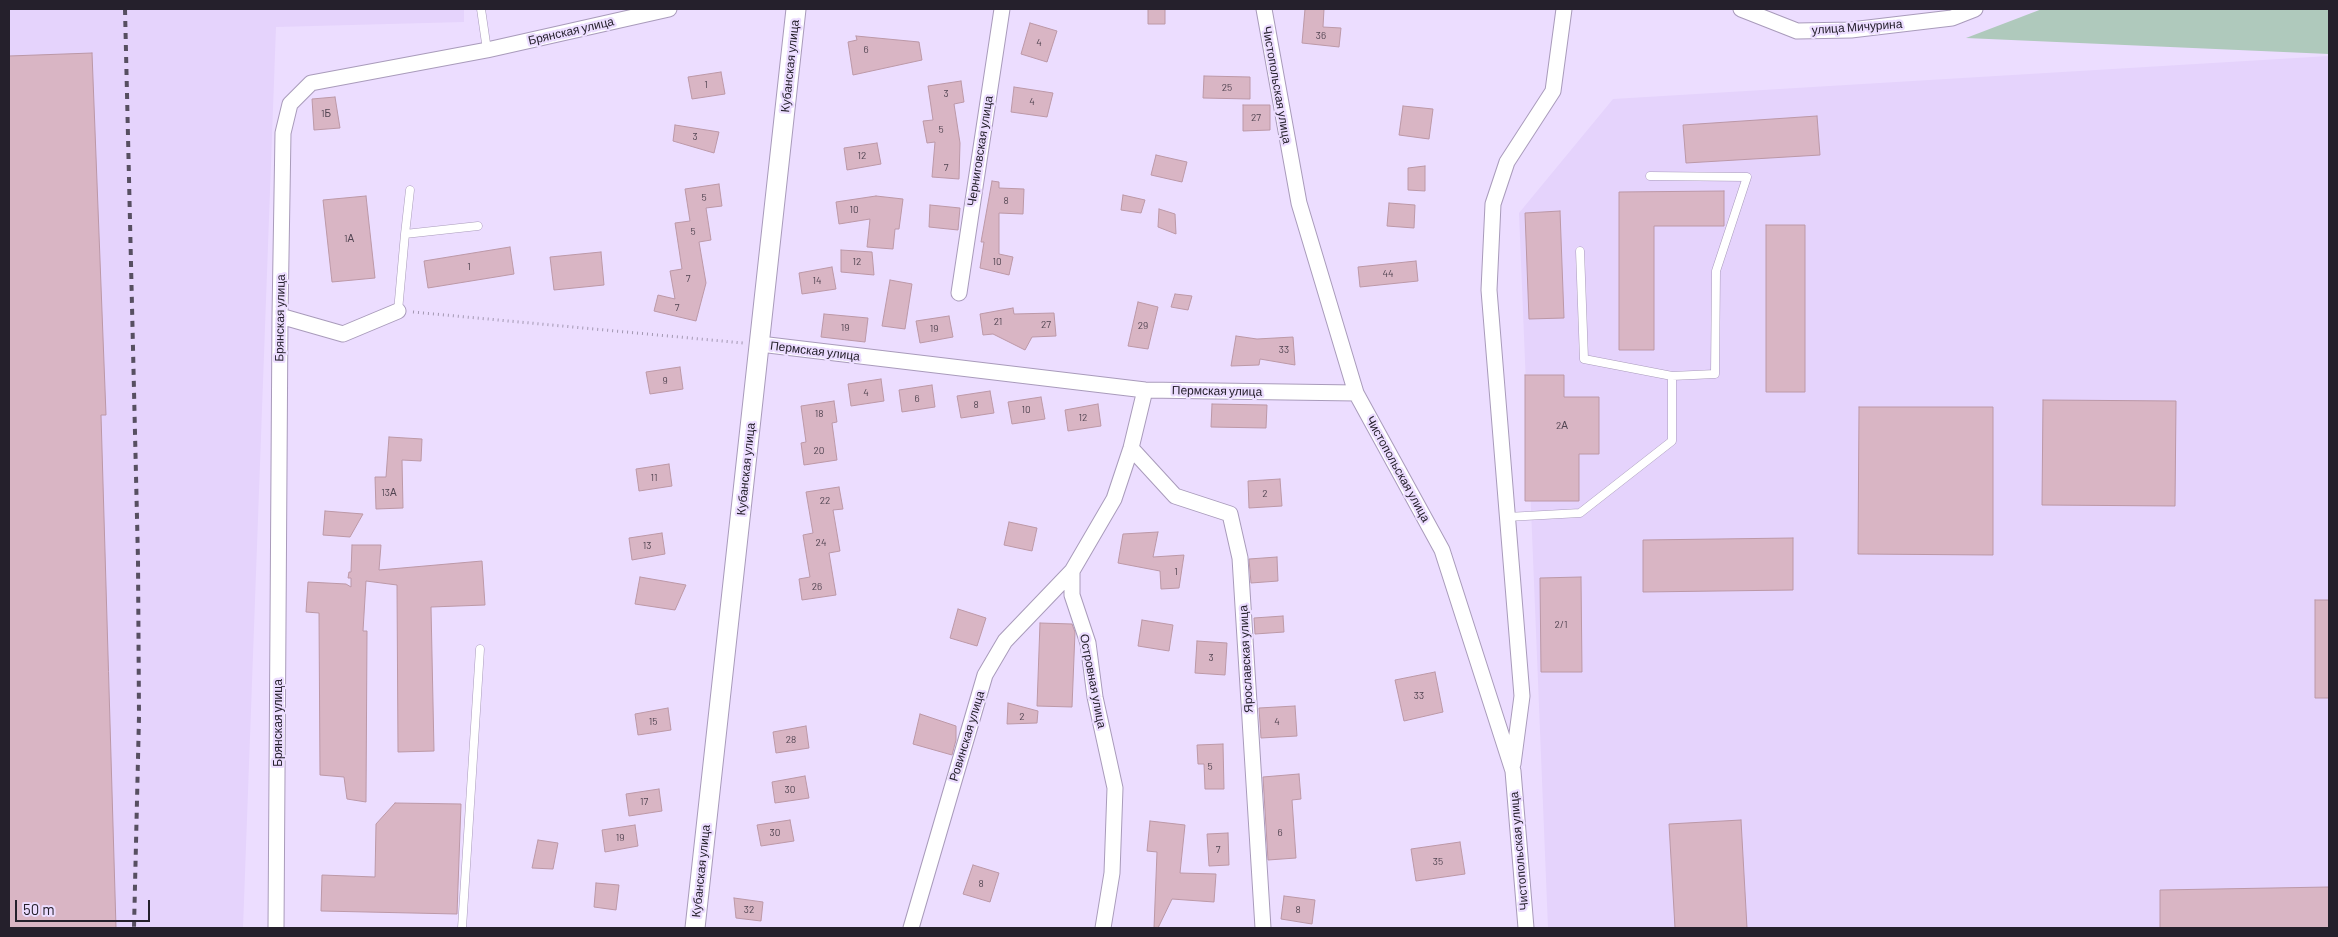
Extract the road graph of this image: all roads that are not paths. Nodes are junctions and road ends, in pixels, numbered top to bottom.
1 (481, 9) edge
2 (669, 9) edge
3 (796, 9) edge
4 (1002, 9) edge
5 (1264, 9) edge
6 (1564, 9) edge
7 (1742, 9) edge
8 (1976, 9) edge
9 (1767, 14) edge
10 (487, 50) junction
11 (1650, 176) dead end
12 (410, 190) dead end
13 (478, 226) dead end
14 (405, 234) junction
15 (1580, 251) dead end
16 (959, 293) dead end
17 (398, 311) joint
18 (280, 316) junction
19 (760, 344) junction
20 (1672, 376) junction
21 (1145, 390) junction
22 (1356, 393) junction
23 (1131, 448) junction
24 (1508, 517) junction
25 (1072, 571) junction
26 (480, 649) dead end
27 (1513, 771) junction
28 (276, 928) edge
29 (462, 928) edge
30 (694, 928) edge
31 (911, 928) edge
32 (1103, 928) edge
33 (1263, 928) edge
34 (1526, 928) edge

1 - 10 lane
2 - 10 street, Брянская улица
3 - 19 street, Кубанская улица
4 - 16 street, Черниговская улица
5 - 22 street, Чистопольская улица
6 - 24 street
7 - 9 street, улица Мичурина
8 - 9 street, улица Мичурина
10 - 18 street, Брянская улица
11 - 20 lane
12 - 14 lane
13 - 14 lane
14 - 17 lane
15 - 20 lane
17 - 18 street
18 - 28 street, Брянская улица
19 - 21 street, Пермская улица
19 - 30 street, Кубанская улица
20 - 24 lane
21 - 22 street, Пермская улица
21 - 23 street
22 - 27 street, Чистопольская улица
23 - 25 street
23 - 33 street, Ярославская улица
24 - 27 street
25 - 31 street, Ровинская улица
25 - 32 street, Островная улица
26 - 29 lane
27 - 34 street, Чистопольская улица

